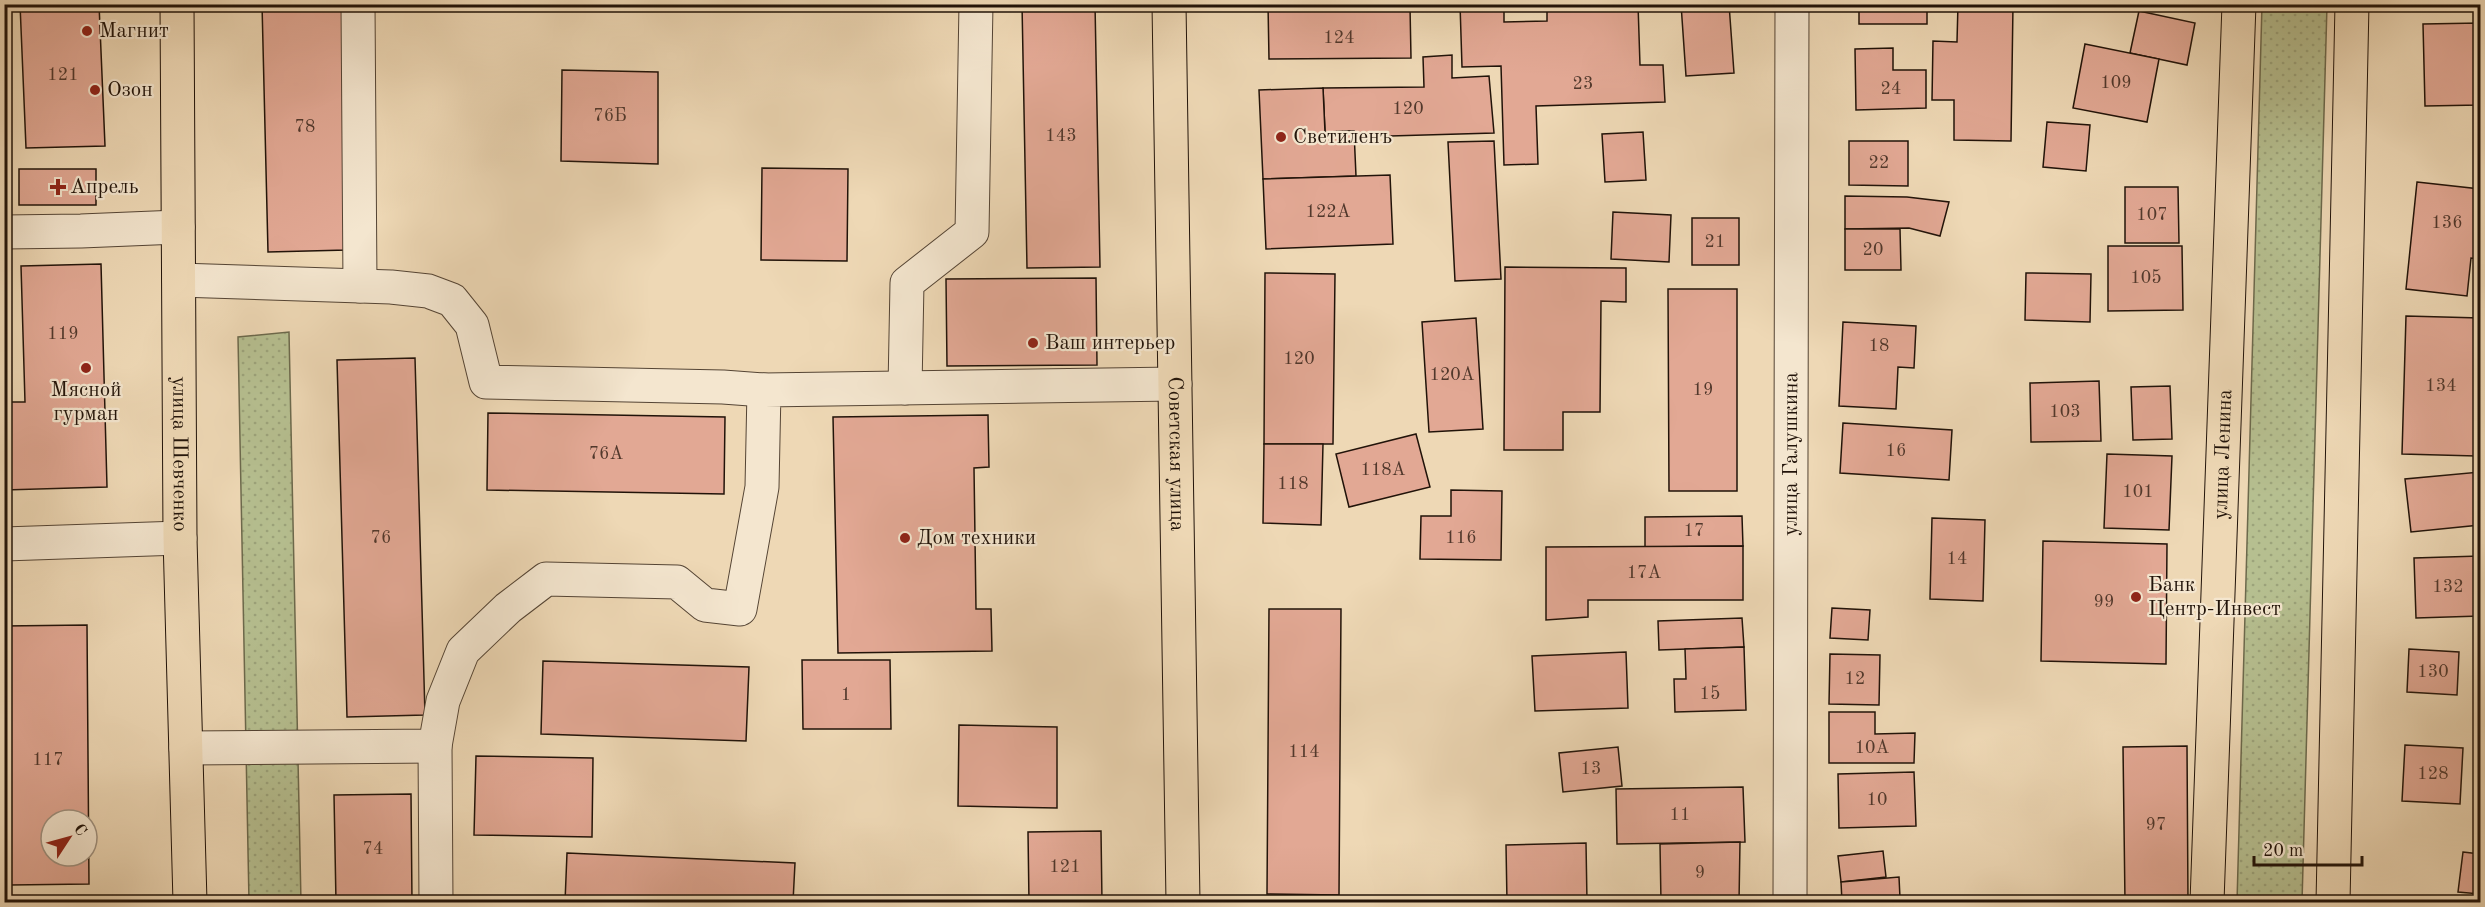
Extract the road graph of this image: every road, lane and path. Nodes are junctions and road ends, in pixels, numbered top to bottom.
1 (177, 4) edge
2 (358, 4) edge
3 (976, 4) edge
4 (1169, 4) edge
5 (1792, 4) edge
6 (2239, 4) edge
7 (2352, 4) edge
8 (178, 227) junction
9 (4, 232) edge
10 (179, 280) junction
11 (360, 286) junction
12 (1175, 384) junction
13 (905, 388) junction
14 (764, 390) junction
15 (180, 538) junction
16 (4, 544) edge
17 (435, 746) junction
18 (186, 748) junction
19 (190, 903) edge
20 (436, 903) edge
21 (1183, 903) edge
22 (1790, 903) edge
23 (2206, 903) edge
24 (2333, 903) edge

1 - 8 main road, улица Шевченко
2 - 11 street
3 - 13 street
4 - 12 main road, Советская улица
5 - 22 street, улица Галушкина
6 - 23 main road, улица Ленина
7 - 24 main road
8 - 9 street
8 - 10 main road, улица Шевченко
10 - 11 street
10 - 15 main road, улица Шевченко
11 - 14 street
12 - 13 street
12 - 21 main road, Советская улица
13 - 14 street
14 - 17 street
15 - 16 street
15 - 18 main road, улица Шевченко
17 - 18 street
17 - 20 street
18 - 19 main road, улица Шевченко

